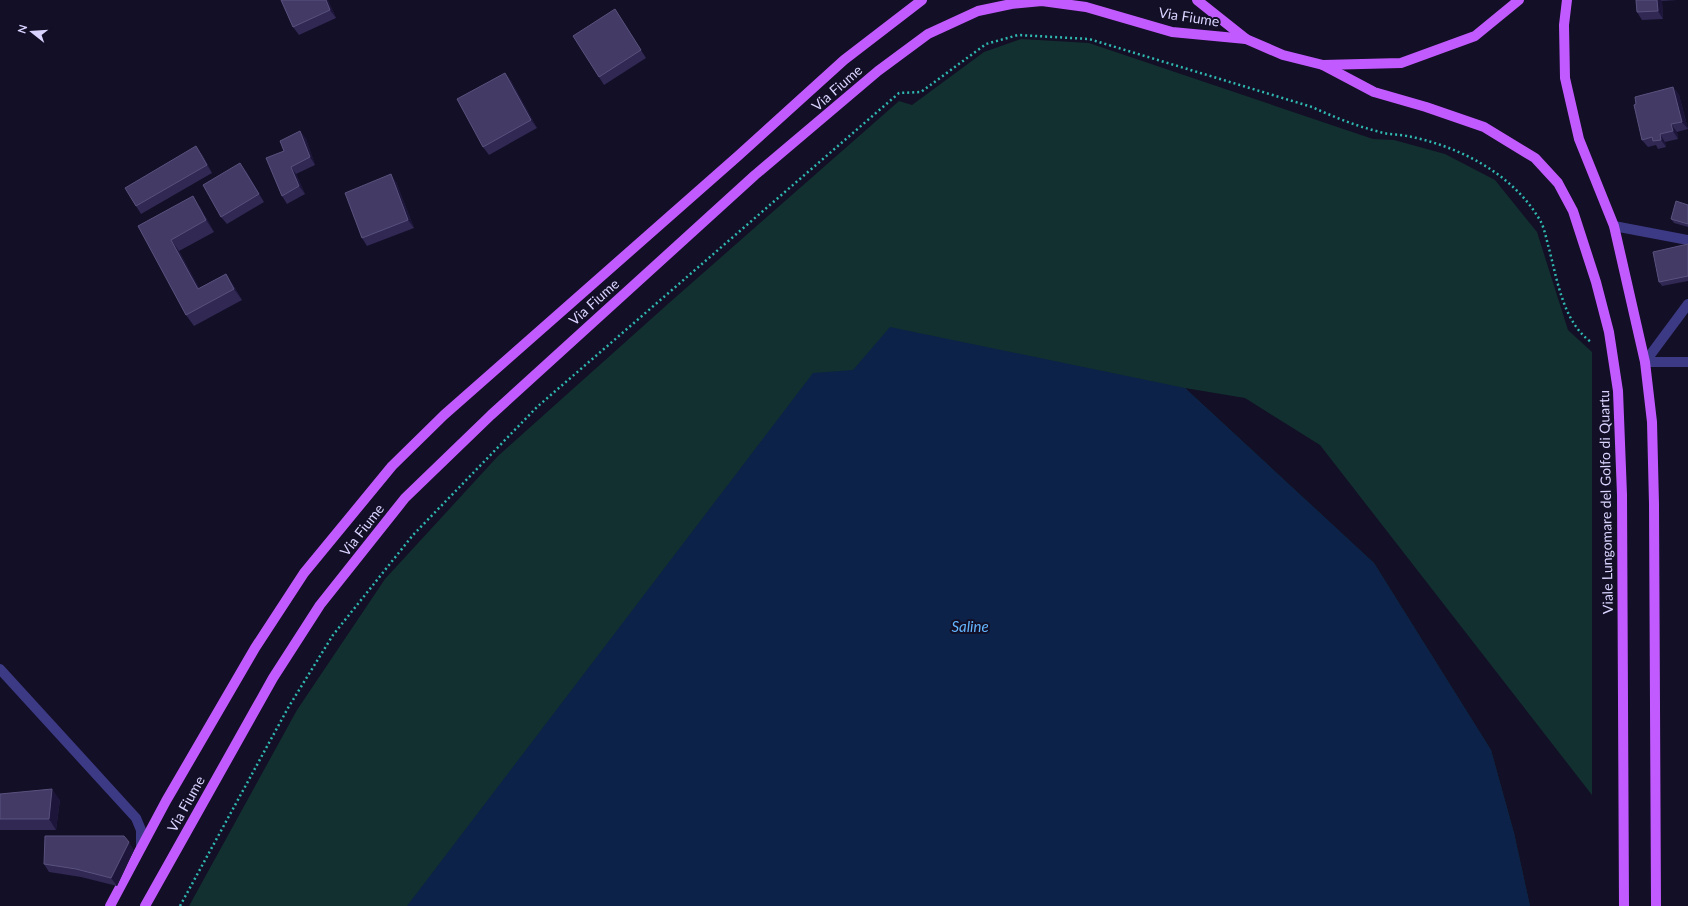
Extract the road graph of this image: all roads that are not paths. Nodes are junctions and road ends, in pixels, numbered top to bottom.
1 (922, 0) edge
2 (1197, 0) edge
3 (1519, 0) edge
4 (1567, 0) edge
5 (1246, 39) junction
6 (1322, 65) junction
7 (1614, 226) junction
8 (1688, 240) edge
9 (1688, 304) edge
10 (1645, 362) junction
11 (1688, 362) edge
12 (0, 669) edge
13 (141, 847) junction
14 (110, 906) edge
15 (145, 906) edge
16 (1624, 906) edge
17 (1656, 906) edge

1 - 13 main road, Via Fiume
2 - 5 main road
3 - 6 main road
4 - 7 main road
5 - 6 main road
5 - 15 main road, Via Fiume
6 - 16 main road, Viale Lungomare del Golfo di Quartu
7 - 8 street
7 - 10 main road
9 - 10 street
10 - 11 street
10 - 17 main road
12 - 13 street
13 - 14 main road, Via Fiume

